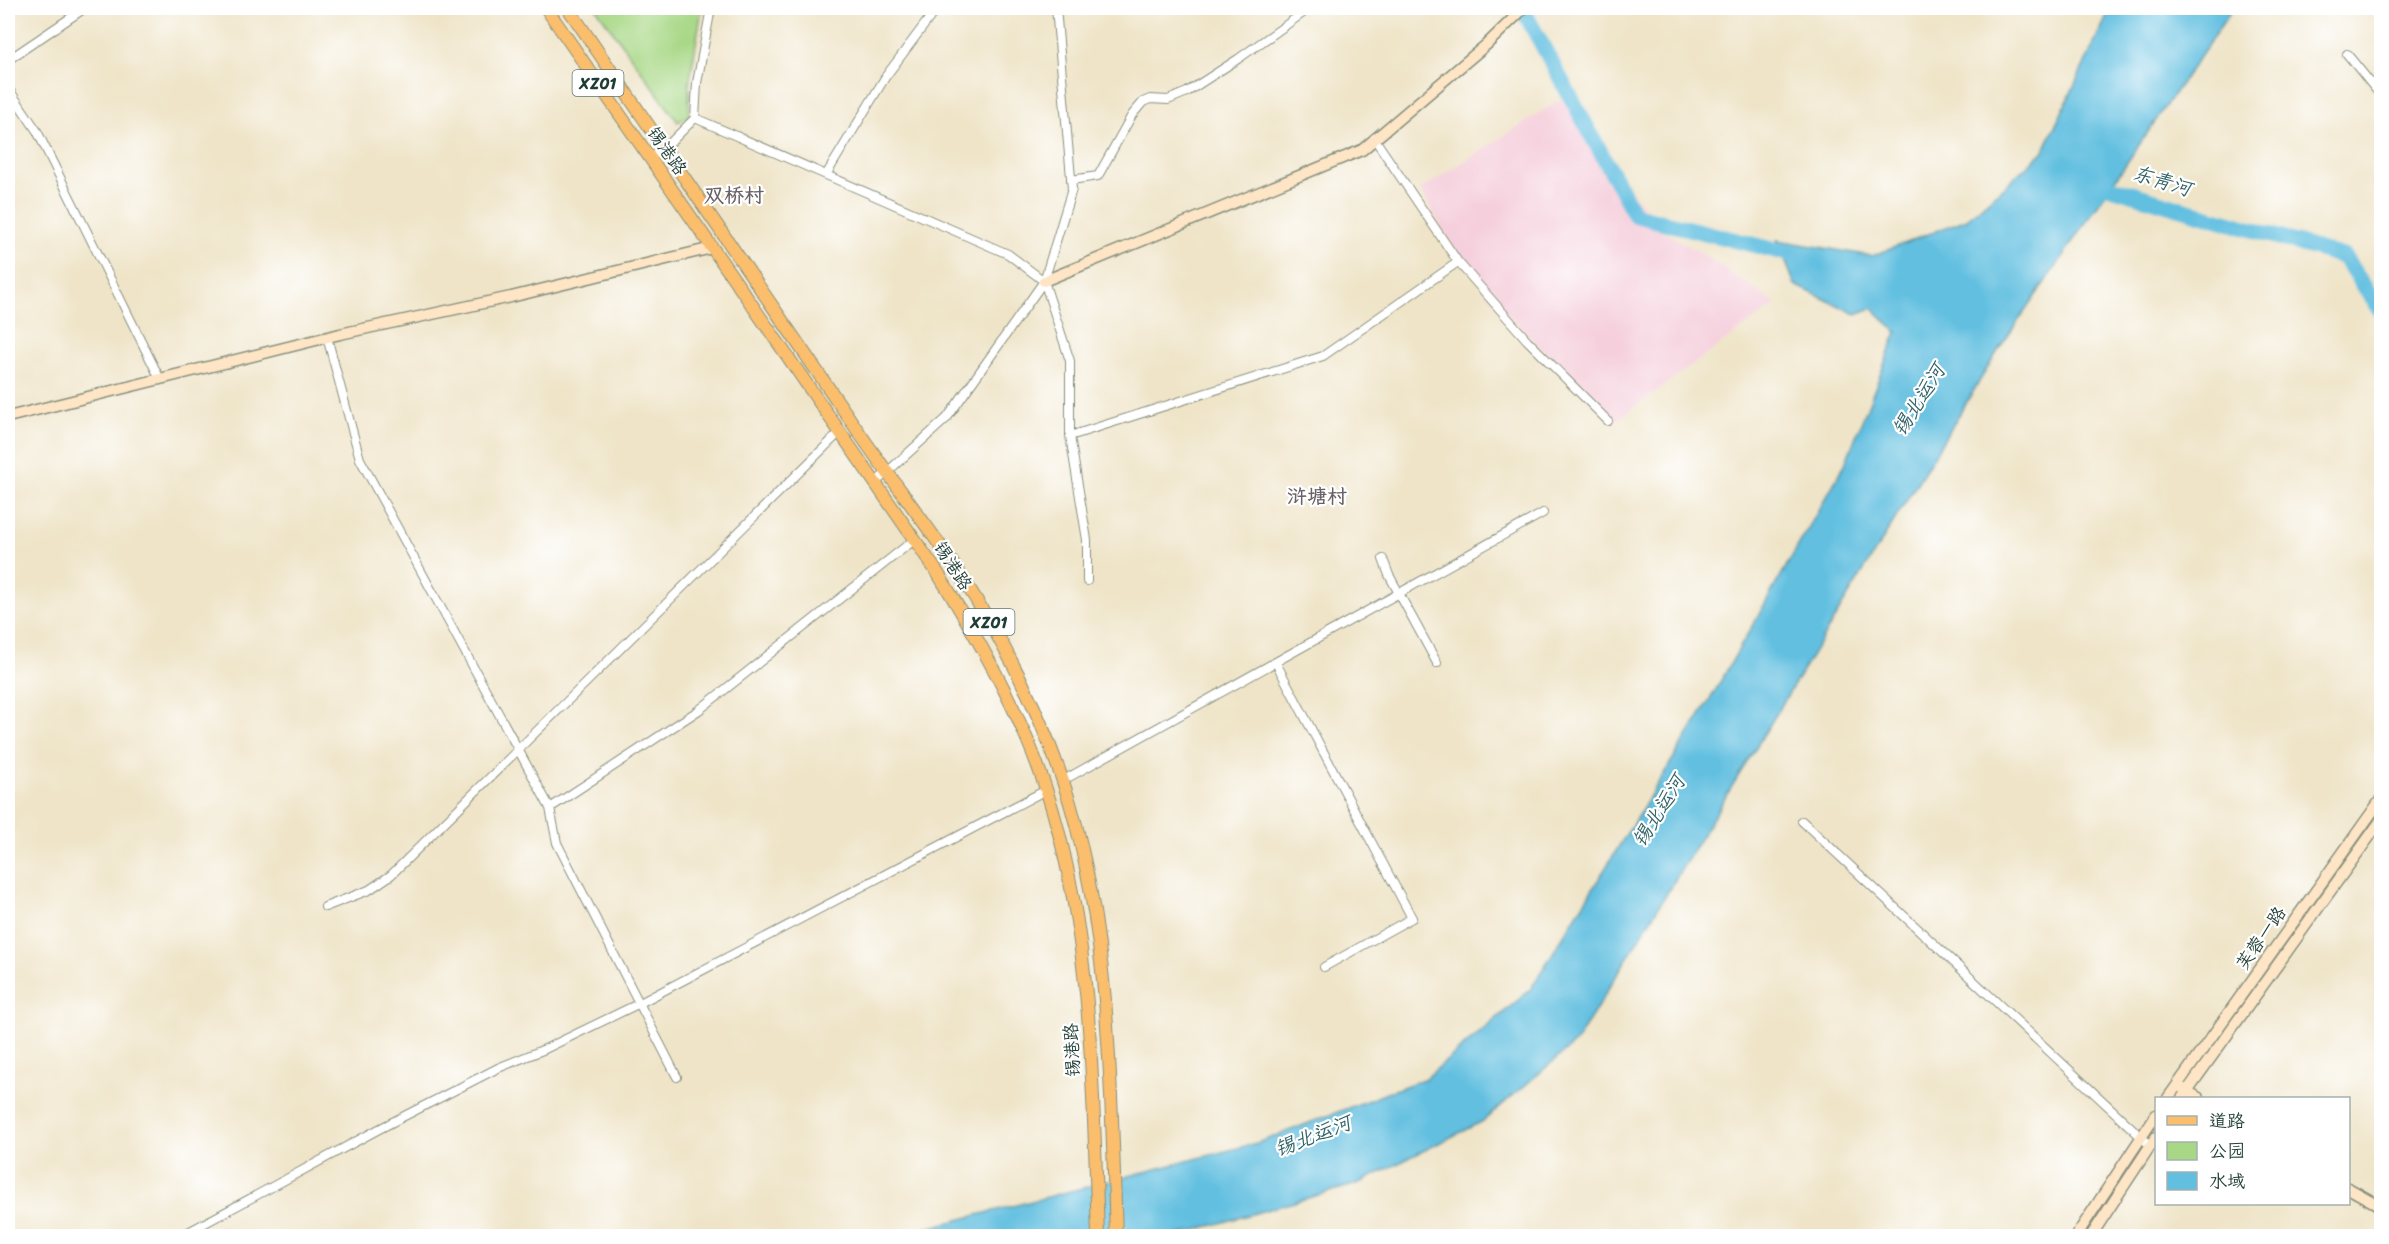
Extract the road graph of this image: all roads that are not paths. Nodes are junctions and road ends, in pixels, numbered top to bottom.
1 (85, 8) edge
2 (546, 8) edge
3 (568, 8) edge
4 (711, 8) edge
5 (937, 8) edge
6 (1056, 8) edge
7 (1310, 8) edge
8 (1524, 8) edge
9 (2347, 54) dead end
10 (8, 60) edge
11 (8, 88) edge
12 (2382, 97) edge
13 (694, 118) junction
14 (1374, 138) junction
15 (665, 148) junction
16 (650, 158) junction
17 (826, 175) junction
18 (1071, 180) junction
19 (712, 248) junction
20 (1458, 262) junction
21 (1044, 281) junction
22 (327, 337) junction
23 (160, 379) junction
24 (8, 417) edge
25 (1608, 421) dead end
26 (840, 432) junction
27 (1070, 436) junction
28 (888, 474) junction
29 (875, 483) junction
30 (1543, 513) dead end
31 (914, 540) junction
32 (1383, 559) dead end
33 (1087, 581) dead end
34 (1399, 595) junction
35 (1276, 663) junction
36 (1437, 663) dead end
37 (516, 750) junction
38 (1062, 781) junction
39 (1046, 790) junction
40 (2382, 798) edge
41 (550, 808) junction
42 (2382, 819) edge
43 (1802, 821) dead end
44 (325, 907) dead end
45 (1324, 966) dead end
46 (640, 1003) junction
47 (677, 1077) dead end
48 (2177, 1084) junction
49 (2185, 1095) edge
50 (2169, 1097) edge
51 (2155, 1118) edge
52 (2142, 1138) junction
53 (2154, 1142) edge
54 (2350, 1189) edge
55 (2382, 1207) edge
56 (181, 1236) edge
57 (1098, 1236) edge
58 (1116, 1236) edge
59 (2076, 1236) edge
60 (2091, 1236) edge

1 - 10 street
2 - 16 main road, 锡港路 / XZ01
3 - 15 main road, 锡港路 / XZ01
4 - 13 street
5 - 17 street
6 - 18 street
7 - 18 street
8 - 14 street
9 - 12 street
11 - 23 street
13 - 15 street
13 - 17 street
14 - 20 street
14 - 21 street
15 - 16 street
15 - 28 main road, 锡港路 / XZ01
16 - 19 main road, 锡港路 / XZ01
17 - 21 street
18 - 21 street
19 - 22 street
19 - 26 main road, 锡港路 / XZ01
20 - 25 street
20 - 27 street
21 - 27 street
21 - 28 street
22 - 23 street
22 - 37 street
23 - 24 street
26 - 29 main road, 锡港路 / XZ01
26 - 37 street
27 - 33 street
28 - 29 street
28 - 38 main road, 锡港路 / XZ01
29 - 31 main road, 锡港路 / XZ01
30 - 34 street
31 - 39 main road, 锡港路 / XZ01
31 - 41 street
32 - 34 street
34 - 35 street
34 - 36 street
35 - 38 street
35 - 45 street
37 - 41 street
37 - 44 street
38 - 58 main road, 锡港路 / XZ01
39 - 46 street
39 - 57 main road, 锡港路 / XZ01
40 - 48 street, 芙蓉一路
41 - 46 street
42 - 49 street, 芙蓉一路
43 - 52 street
46 - 47 street
46 - 56 street
48 - 49 street
48 - 50 street, 芙蓉一路
51 - 52 street
52 - 53 street
52 - 59 street
53 - 60 street
54 - 55 street

